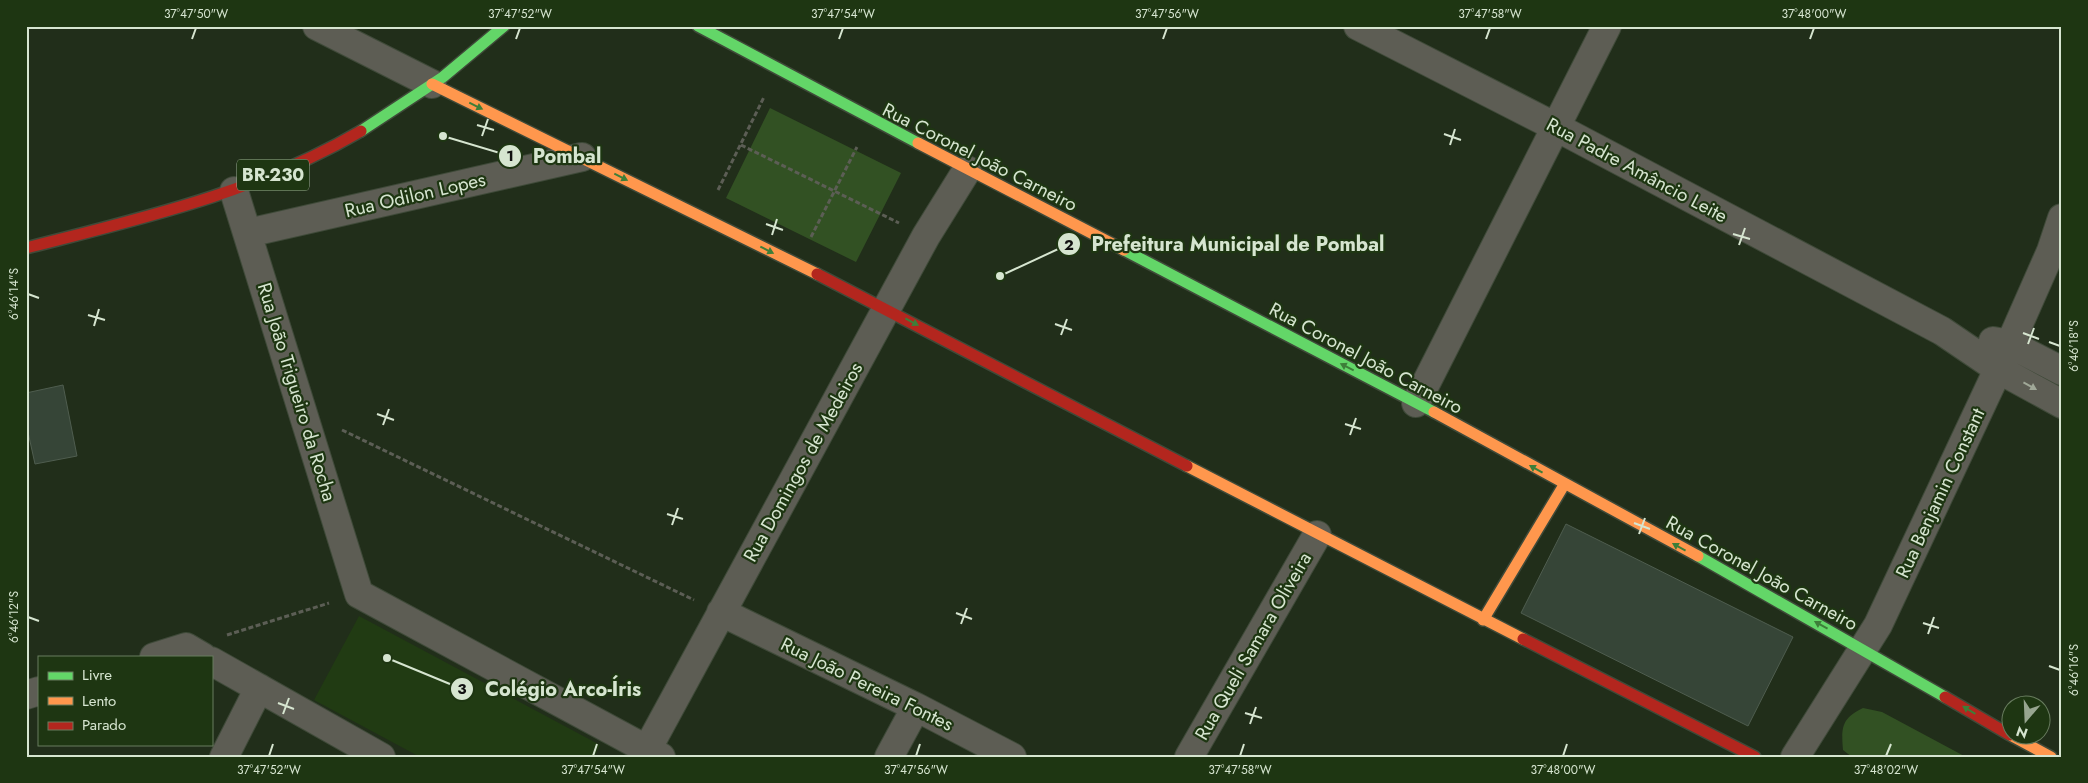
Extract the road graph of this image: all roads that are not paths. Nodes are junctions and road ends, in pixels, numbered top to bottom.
1 (317, 26) edge
2 (504, 26) edge
3 (698, 26) edge
4 (1358, 26) edge
5 (1607, 26) edge
6 (432, 84) junction
7 (1556, 127) junction
8 (582, 157) junction
9 (967, 170) junction
10 (234, 191) junction
11 (2062, 218) edge
12 (248, 233) junction
13 (26, 248) edge
14 (887, 309) junction
15 (2004, 357) junction
16 (2062, 371) edge
17 (1416, 402) junction
18 (2062, 404) edge
19 (1564, 485) junction
20 (1317, 535) junction
21 (721, 612) junction
22 (1483, 620) junction
23 (1864, 648) junction
24 (195, 652) edge
25 (162, 656) edge
26 (212, 662) edge
27 (259, 688) junction
28 (916, 707) junction
29 (2000, 728) edge
30 (2031, 746) edge
31 (650, 754) edge
32 (224, 757) edge
33 (382, 757) edge
34 (889, 757) edge
35 (1012, 757) edge
36 (1189, 757) edge
37 (1755, 757) edge
38 (1795, 757) edge
39 (2051, 757) edge

1 - 6 street
2 - 6 main road, BR-230
3 - 9 main road, Rua Coronel João Carneiro
4 - 7 street, Rua Padre Amâncio Leite
5 - 7 street
6 -> 8 main road
6 - 10 main road, BR-230
7 - 15 street, Rua Padre Amâncio Leite
7 - 17 street
8 - 12 street, Rua Odilon Lopes
8 -> 14 main road
9 - 14 street, Rua Domingos de Medeiros
17 -> 9 main road, Rua Coronel João Carneiro
10 - 12 street, Rua João Trigueiro da Rocha
10 - 13 main road, BR-230
11 - 15 street, Rua Benjamin Constant
12 - 31 street, Rua João Trigueiro da Rocha
14 -> 20 main road
14 - 21 street, Rua Domingos de Medeiros
15 - 16 street, Rua Padre Amâncio Leite
15 -> 18 street, Rua Padre Amâncio Leite
15 - 23 street, Rua Benjamin Constant
19 -> 17 main road, Rua Coronel João Carneiro
19 - 22 main road
23 -> 19 main road, Rua Coronel João Carneiro
20 - 22 main road
20 - 36 street, Rua Queli Samara Oliveira
21 - 28 street, Rua João Pereira Fontes
21 - 31 street, Rua Domingos de Medeiros
22 - 37 main road
29 -> 23 main road, Rua Coronel João Carneiro
23 - 38 street, Rua Benjamin Constant
24 - 25 street
26 - 27 street
27 - 32 street
27 - 33 street
28 - 34 street
28 - 35 street, Rua João Pereira Fontes
30 - 39 main road, Rua Coronel João Carneiro

